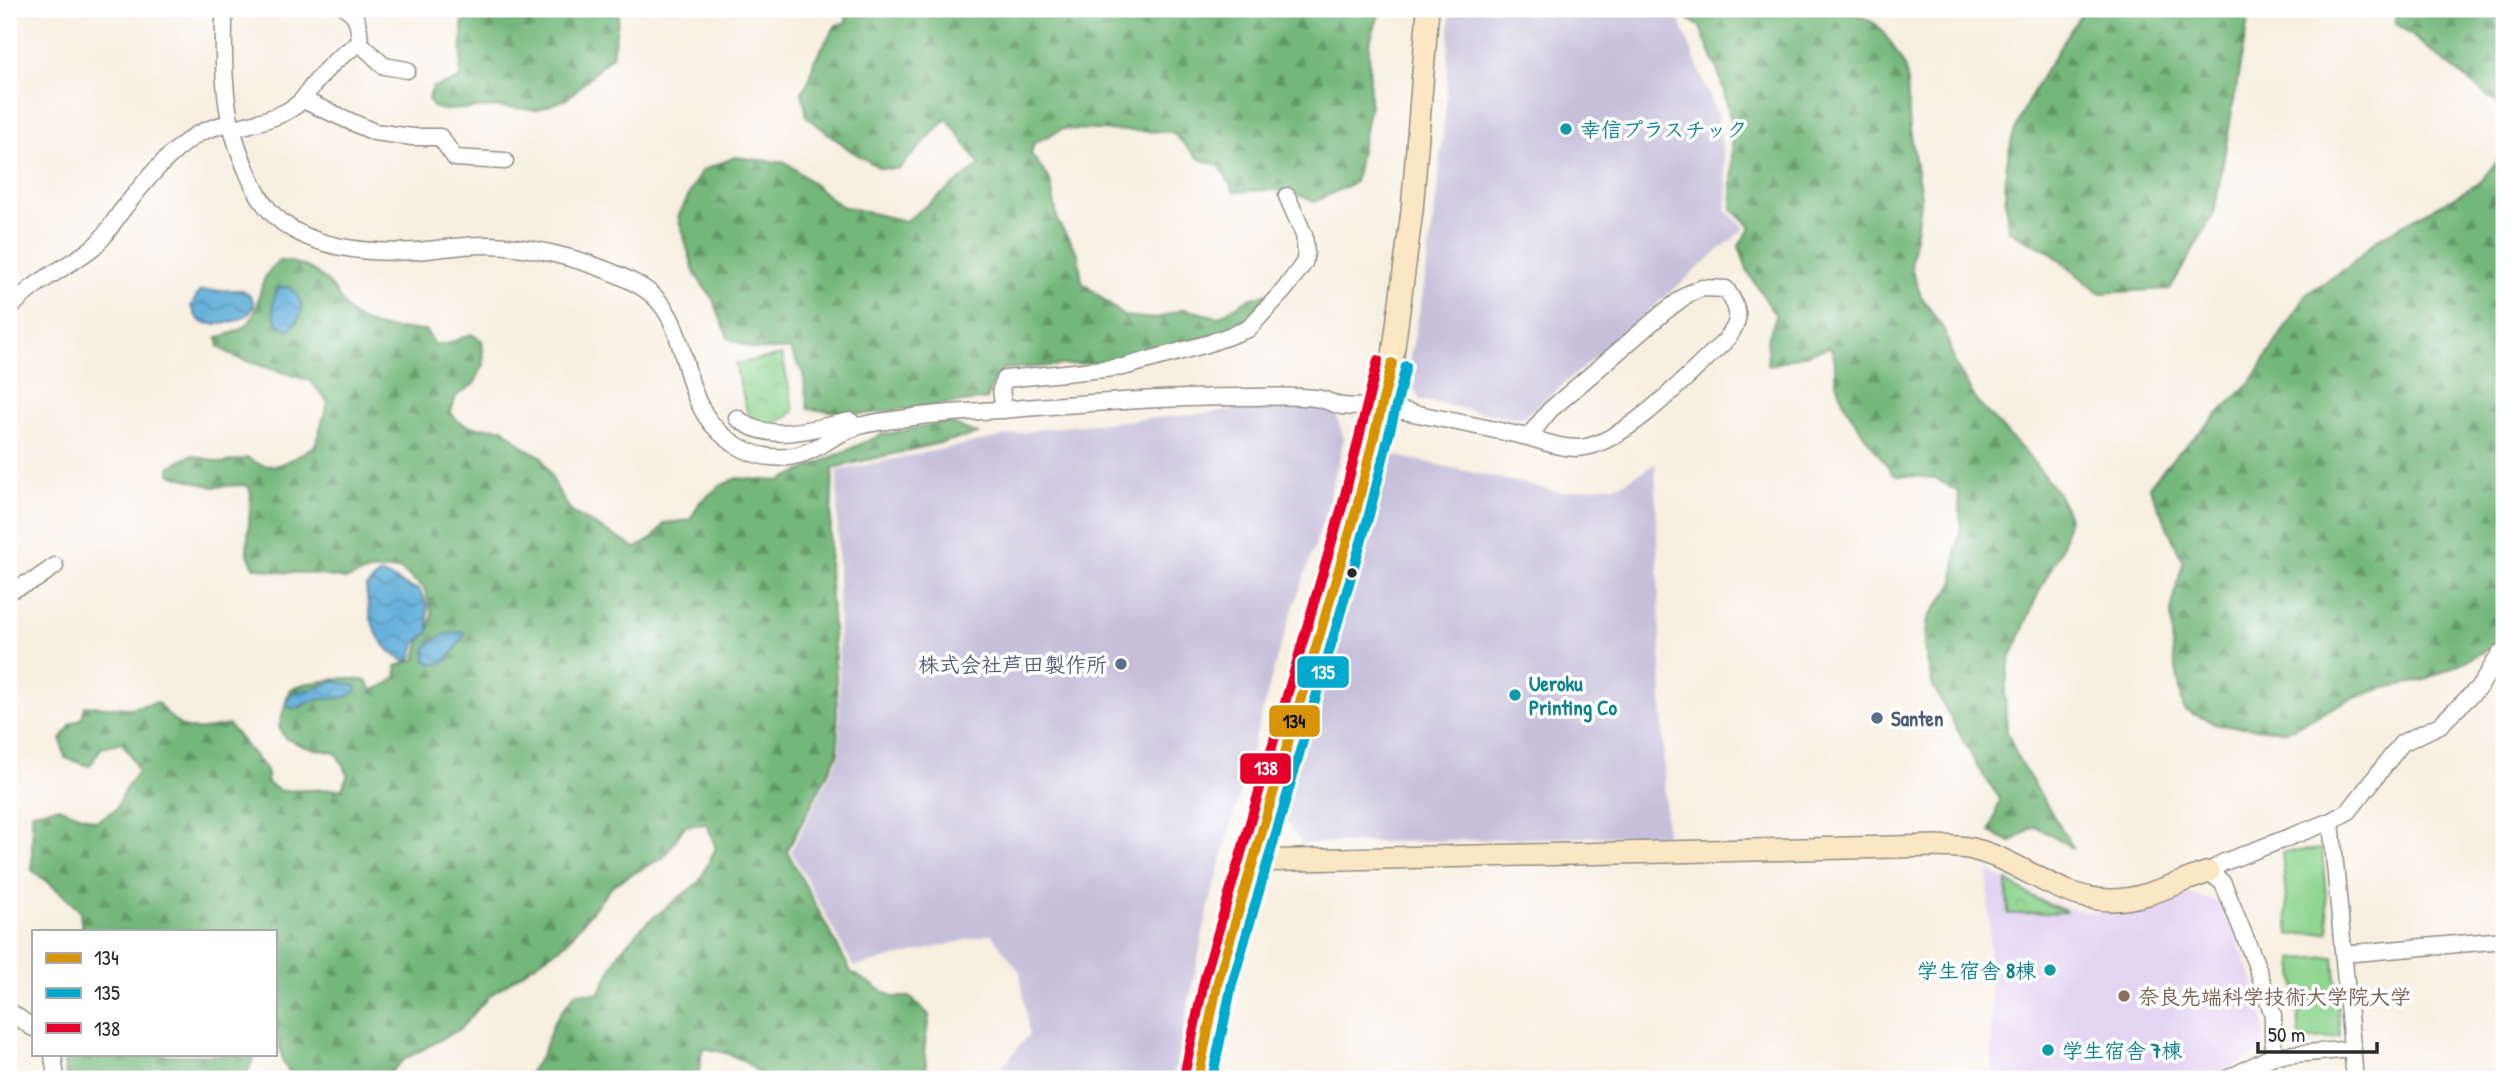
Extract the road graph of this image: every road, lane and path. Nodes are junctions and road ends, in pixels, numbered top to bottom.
1 (224, 9) edge
2 (1428, 9) edge
3 (352, 10) edge
4 (360, 43) junction
5 (407, 70) dead end
6 (303, 100) junction
7 (231, 125) junction
8 (505, 161) dead end
9 (1287, 196) dead end
10 (9, 310) edge
11 (1380, 407) junction
12 (1003, 410) junction
13 (737, 418) dead end
14 (856, 427) junction
15 (1528, 437) junction
16 (55, 566) dead end
17 (9, 591) edge
18 (2504, 653) edge
19 (2331, 821) junction
20 (1254, 861) junction
21 (2209, 872) junction
22 (2504, 940) edge
23 (2343, 954) junction
24 (9, 1011) edge
25 (32, 1027) edge
26 (2353, 1049) junction
27 (53, 1056) edge
28 (2273, 1056) junction
29 (56, 1079) edge
30 (1198, 1079) edge
31 (2227, 1079) edge
32 (2355, 1079) edge

1 - 7 street
2 - 11 street
3 - 4 street
4 - 5 street
4 - 6 street
6 - 7 street
6 - 8 street
7 - 10 street
7 - 14 street
9 - 12 street
11 - 12 street
11 - 15 street
11 - 20 street
12 - 14 street
13 - 14 street
15 - 15 street
16 - 17 street
18 - 19 street
19 - 21 street
19 - 23 street
20 - 21 street
20 - 30 street
21 - 28 street
22 - 23 street
23 - 26 street
24 - 25 street
26 - 28 street
26 - 32 street
27 - 29 street
28 - 31 street

